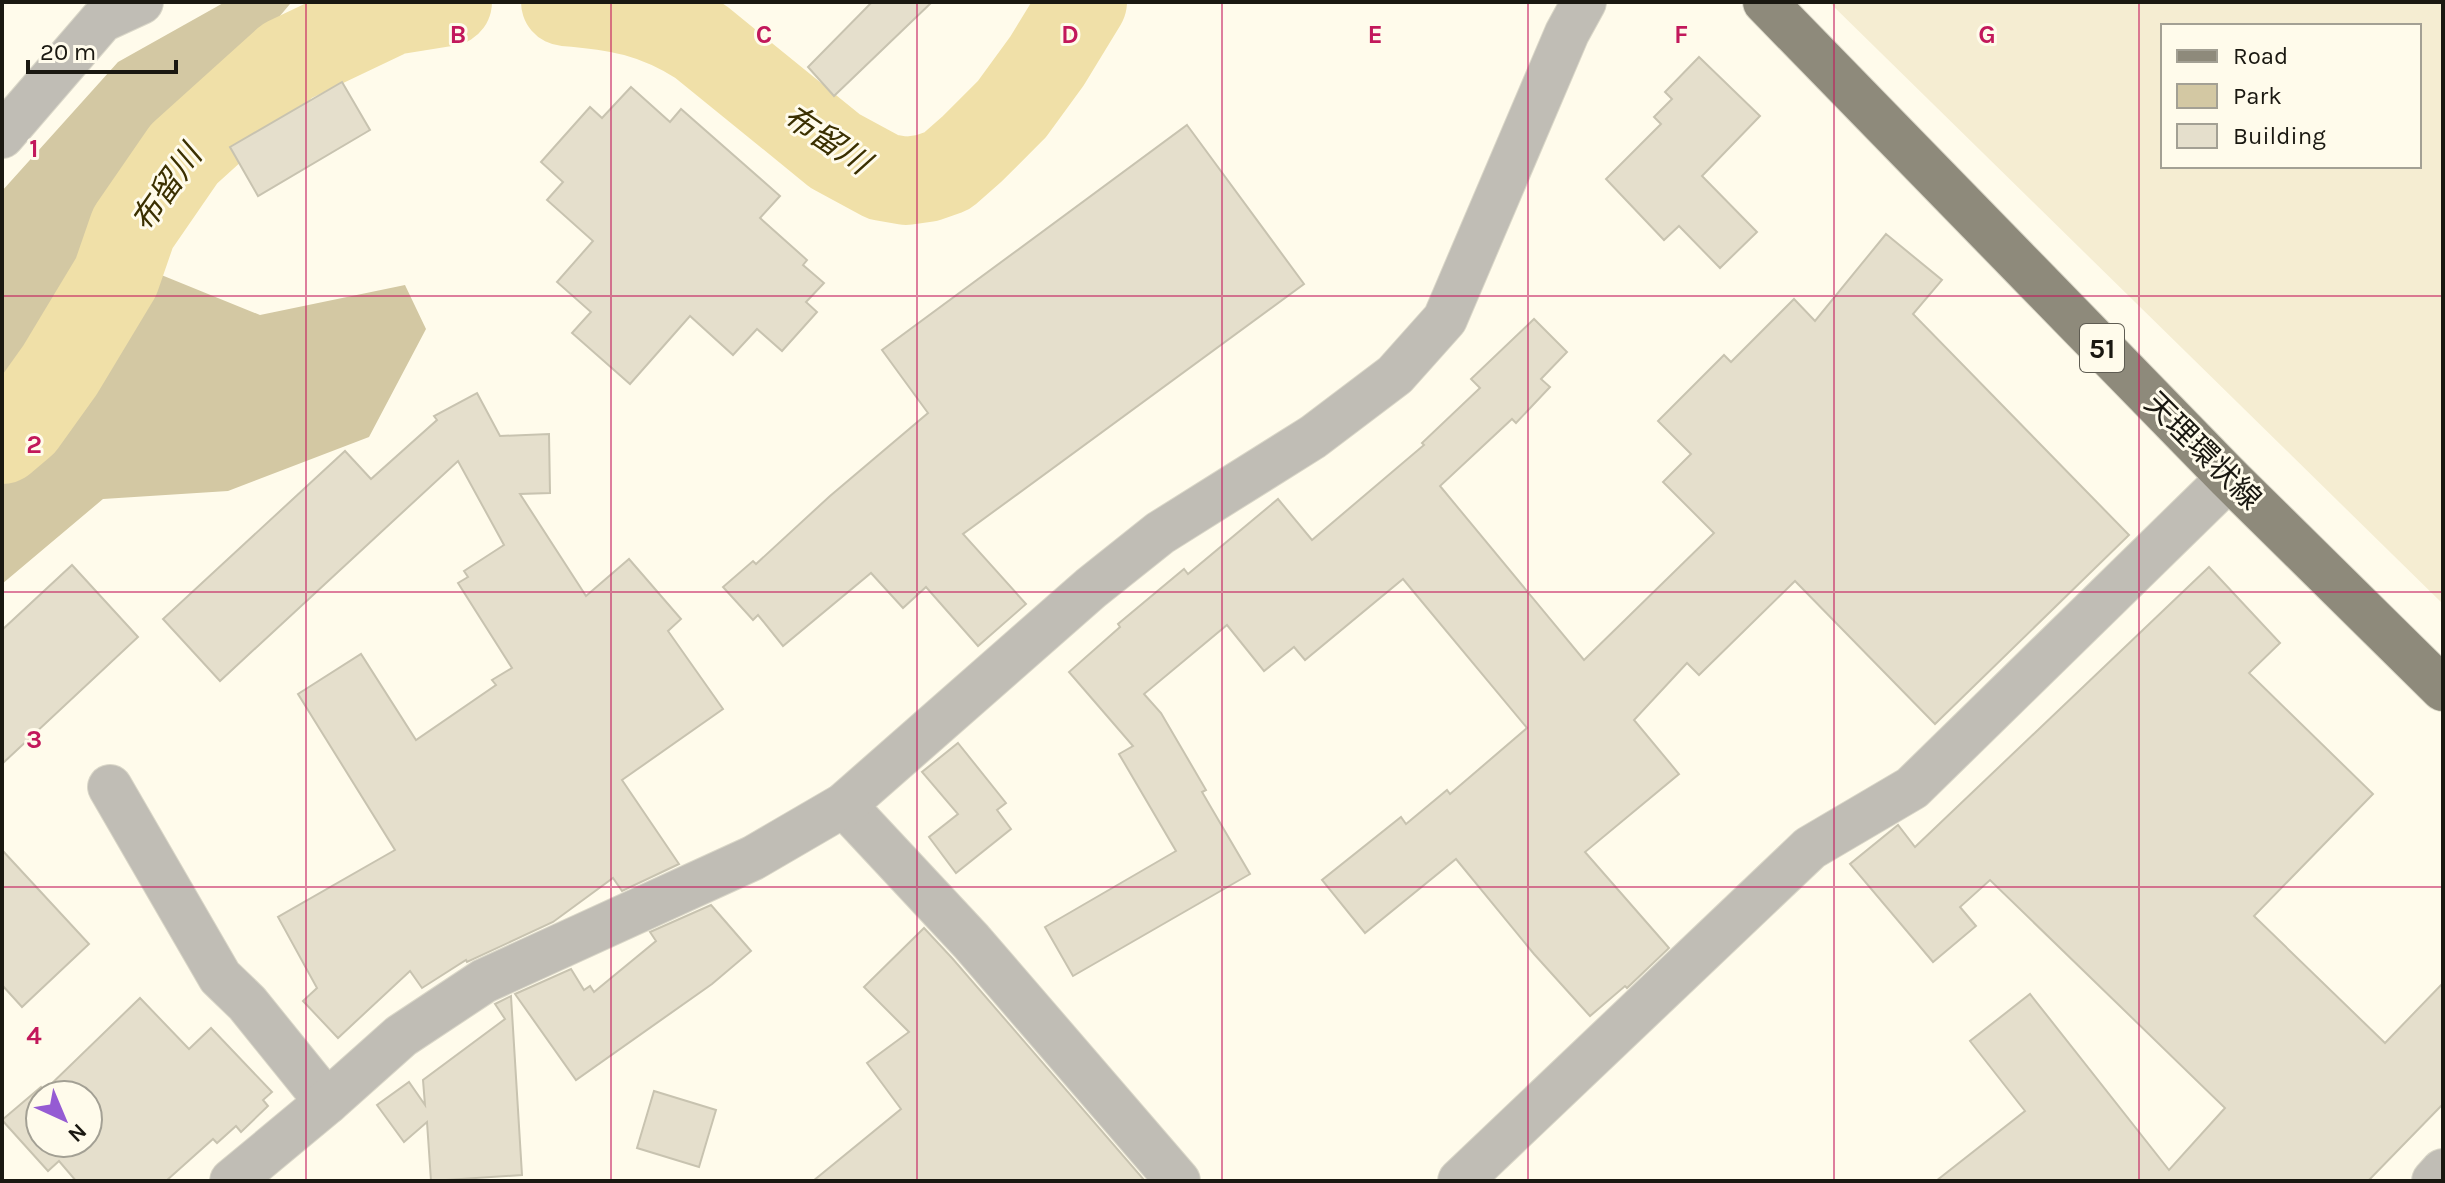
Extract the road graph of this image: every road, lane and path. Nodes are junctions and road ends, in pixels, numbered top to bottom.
1 (141, 2) edge
2 (1584, 2) edge
3 (1765, 2) edge
4 (2, 136) edge
5 (2229, 478) junction
6 (2443, 689) edge
7 (110, 787) dead end
8 (844, 805) junction
9 (327, 1102) junction
10 (2443, 1171) edge
11 (232, 1181) edge
12 (1178, 1181) edge
13 (1460, 1181) edge
14 (2434, 1181) edge

1 - 4 street
2 - 8 street
3 - 5 main road, 天理環状線 / 51
5 - 6 main road, 天理環状線 / 51
5 - 13 street
7 - 9 street
8 - 9 street
8 - 12 street
9 - 11 street
10 - 14 street

